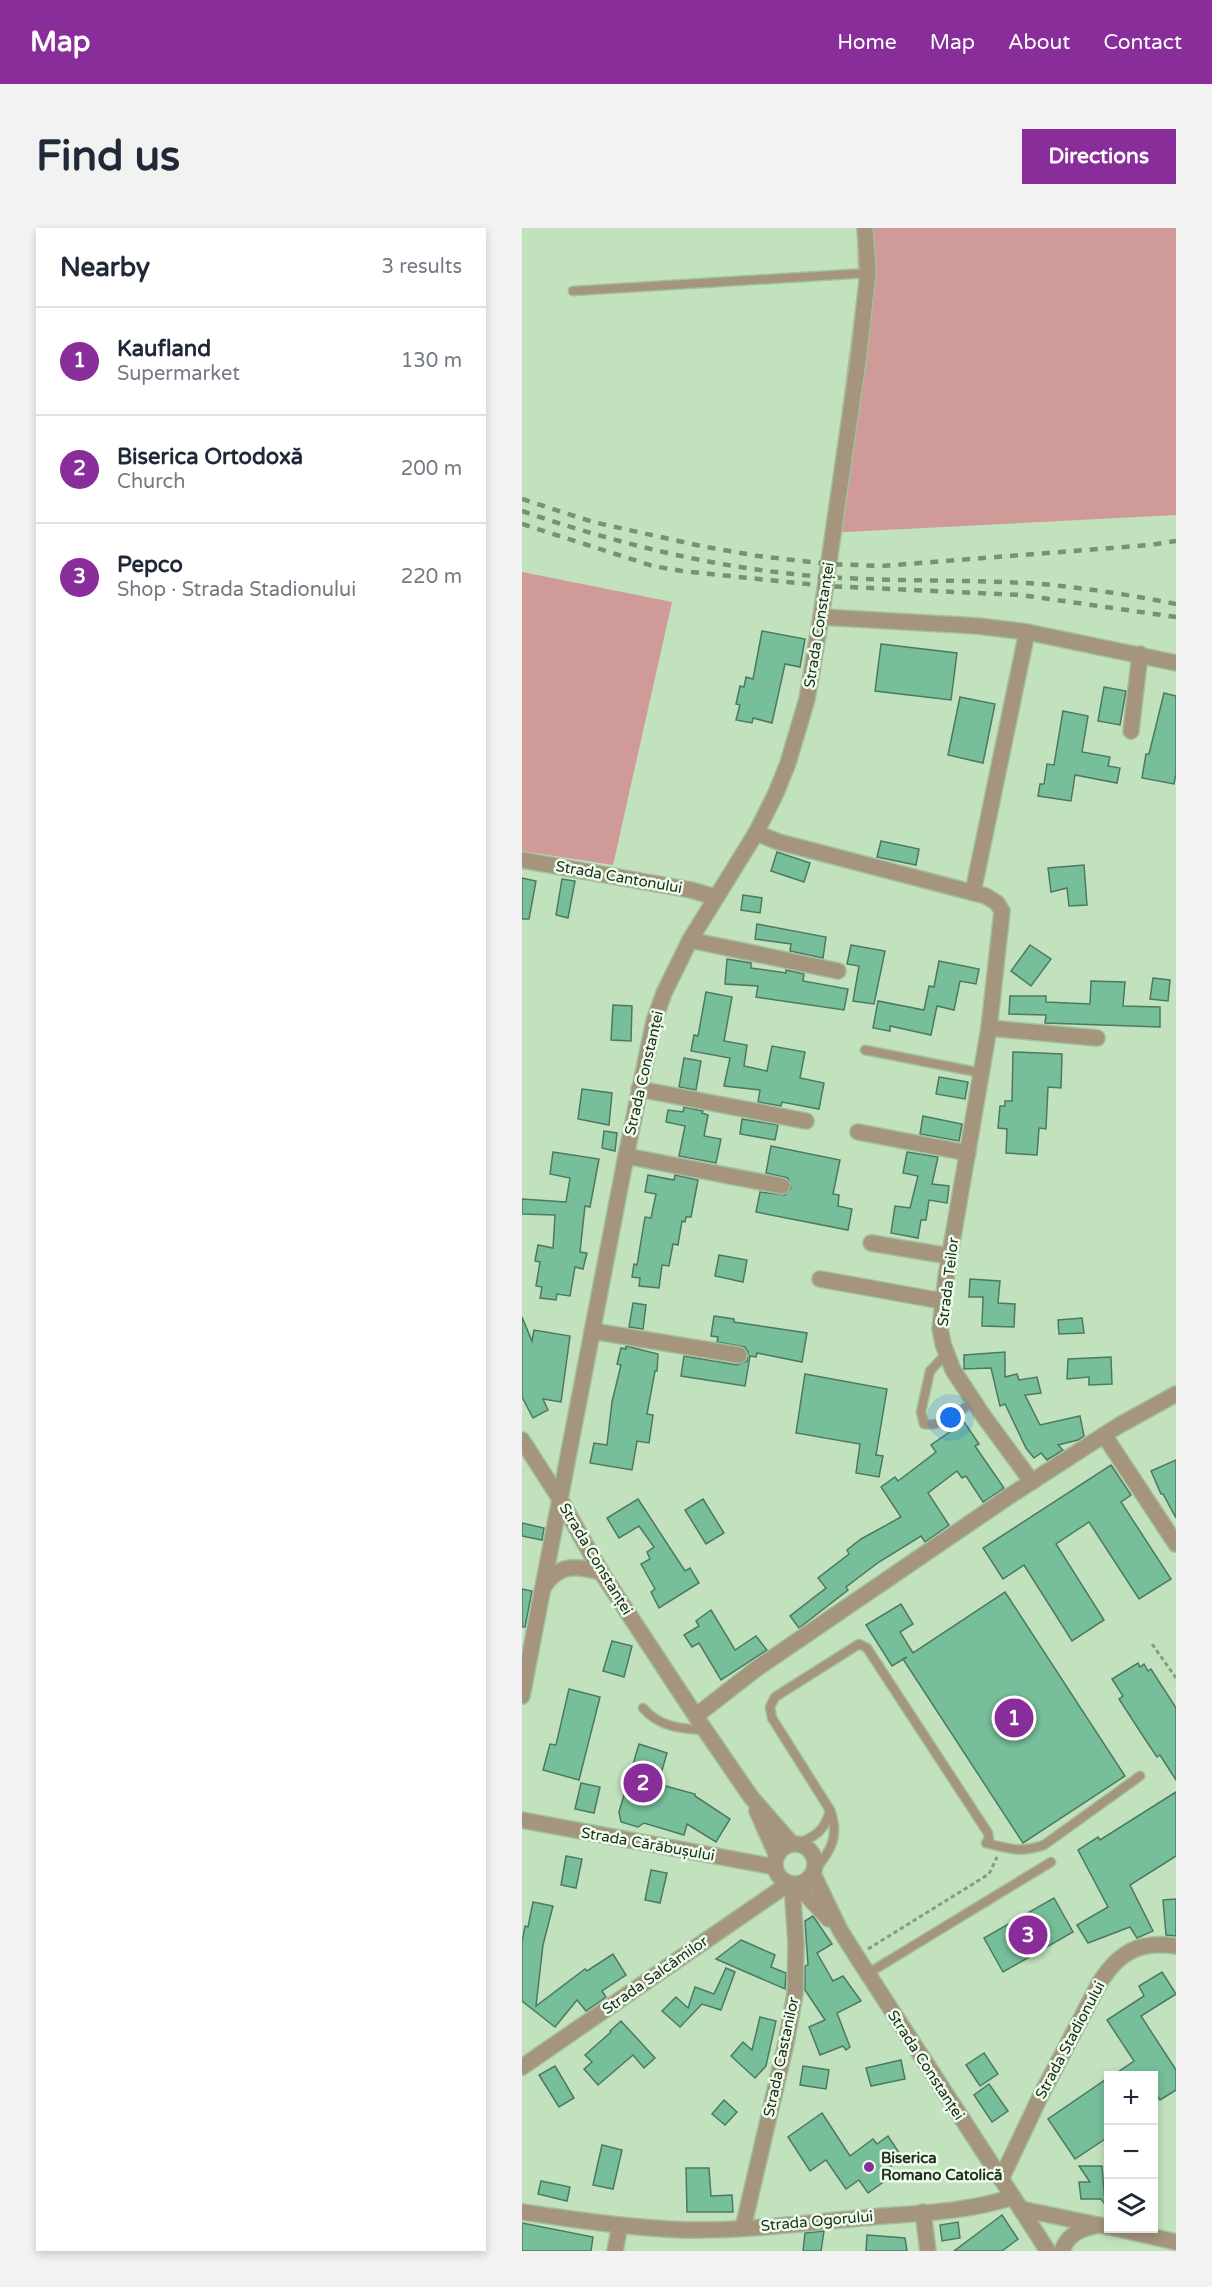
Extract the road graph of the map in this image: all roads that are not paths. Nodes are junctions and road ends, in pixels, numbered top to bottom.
1 (865, 228) edge
2 (868, 273) junction
3 (573, 291) dead end
4 (821, 617) junction
5 (1027, 632) junction
6 (1140, 654) junction
7 (1176, 663) edge
8 (1131, 731) dead end
9 (756, 833) junction
10 (522, 860) edge
11 (973, 892) junction
12 (715, 897) junction
13 (690, 940) junction
14 (838, 971) dead end
15 (988, 1028) junction
16 (1096, 1038) dead end
17 (865, 1050) dead end
18 (982, 1072) junction
19 (639, 1089) junction
20 (806, 1121) dead end
21 (858, 1132) dead end
22 (968, 1153) junction
23 (626, 1156) junction
24 (782, 1186) dead end
25 (871, 1243) dead end
26 (950, 1256) junction
27 (820, 1279) dead end
28 (942, 1301) junction
29 (592, 1331) junction
30 (946, 1354) junction
31 (739, 1355) dead end
32 (1176, 1394) edge
33 (973, 1402) junction
34 (1104, 1435) junction
35 (522, 1440) edge
36 (1032, 1482) junction
37 (560, 1499) junction
38 (1176, 1544) edge
39 (601, 1572) junction
40 (544, 1586) junction
41 (522, 1696) edge
42 (643, 1708) dead end
43 (697, 1714) junction
44 (705, 1730) junction
45 (1140, 1776) dead end
46 (751, 1797) junction
47 (830, 1810) junction
48 (522, 1820) edge
49 (794, 1844) junction
50 (776, 1861) junction
51 (1051, 1862) dead end
52 (814, 1873) junction
53 (792, 1884) junction
54 (840, 1929) junction
55 (1176, 1946) edge
56 (867, 1974) junction
57 (522, 2067) edge
58 (1001, 2179) junction
59 (1017, 2203) junction
60 (522, 2212) edge
61 (923, 2212) junction
62 (620, 2225) junction
63 (1104, 2226) edge
64 (1104, 2227) edge
65 (744, 2228) junction
66 (1135, 2233) edge
67 (1176, 2242) edge
68 (615, 2251) edge
69 (928, 2251) edge
70 (1047, 2251) edge
71 (1062, 2251) edge

1 - 2 street, Strada Constanței
2 - 3 lane
2 - 4 street, Strada Constanței
4 - 5 street
4 - 9 street, Strada Constanței
5 - 6 street
5 - 11 street
6 - 7 street
6 - 8 street
9 - 11 street, Strada Teilor
9 - 12 street, Strada Constanței
10 - 12 street, Strada Cantonului
11 - 15 street, Strada Teilor
12 - 13 street, Strada Constanței
13 - 14 street
13 - 19 street, Strada Constanței
15 - 16 street
15 - 18 street, Strada Teilor
17 - 18 lane
18 - 22 street, Strada Teilor
19 - 20 street
19 - 23 street, Strada Constanței
21 - 22 street
22 - 26 street, Strada Teilor
23 - 24 street
23 - 29 street, Strada Constanței
25 - 26 street
26 - 28 street, Strada Teilor
27 - 28 street
28 - 30 street, Strada Teilor
29 - 31 street
29 - 37 street, Strada Constanței
30 - 33 street, Strada Teilor
30 - 33 lane
32 - 34 street
33 - 36 street, Strada Teilor
34 - 36 street
34 - 38 street
35 - 37 street
36 - 43 street
37 - 39 street, Strada Constanței
37 - 40 street
39 - 40 street
39 - 43 street, Strada Constanței
40 - 41 street
42 - 44 lane
43 - 44 street, Strada Constanței
44 - 46 street, Strada Constanței
45 - 47 lane
46 - 49 street, Strada Constanței
46 - 50 street
47 - 49 lane
47 - 52 lane
48 - 50 street, Strada Cărăbușului
49 - 50 street
49 - 52 street
50 - 53 street
51 - 56 lane
52 - 53 street
52 - 54 street, Strada Constanței
53 - 54 street
53 - 57 street, Strada Salcâmilor
53 - 65 street, Strada Castanilor
54 - 56 street, Strada Constanței
55 - 58 street, Strada Stadionului
56 - 58 street, Strada Constanței
58 - 59 street, Strada Constanței
59 - 61 street, Strada Ogorului
59 - 63 street
59 - 70 street, Strada Constanței
60 - 62 street, Strada Ogorului
61 - 65 street, Strada Ogorului
61 - 69 street
62 - 65 street, Strada Ogorului
62 - 68 street
64 - 71 street
66 - 67 street

